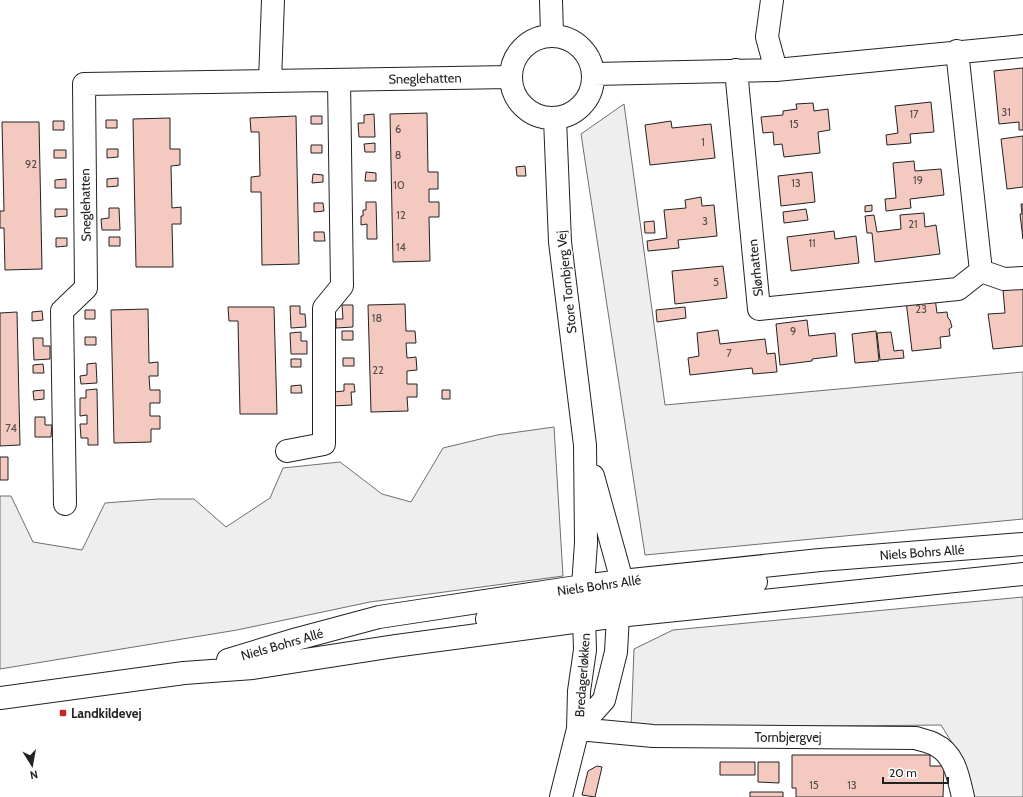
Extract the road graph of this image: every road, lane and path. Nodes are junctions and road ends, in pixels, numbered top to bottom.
1 (273, 0) edge
2 (551, 0) edge
3 (772, 0) edge
4 (552, 35) junction
5 (1023, 46) edge
6 (957, 51) junction
7 (736, 70) junction
8 (776, 70) junction
9 (594, 74) junction
10 (510, 77) junction
11 (339, 80) junction
12 (270, 81) junction
13 (555, 119) junction
14 (981, 271) junction
15 (1023, 278) edge
16 (585, 445) junction
17 (287, 451) dead end
18 (65, 504) dead end
19 (1023, 544) edge
20 (1023, 574) edge
21 (620, 598) junction
22 (584, 603) junction
23 (184, 673) junction
24 (0, 698) edge
25 (578, 729) junction
26 (561, 797) edge
27 (962, 797) edge

1 - 12 street
2 - 4 street
3 - 8 street
4 - 9 street
4 - 10 street
5 - 6 street
6 - 8 street
6 - 14 street
7 - 8 street
7 - 9 street
7 - 14 street, Slørhatten
9 - 13 street
10 - 11 street, Sneglehatten
10 - 13 street
11 - 12 street, Sneglehatten
11 - 17 street
12 - 18 street, Sneglehatten
13 - 16 street, Store Tornbjerg Vej
14 - 15 street
16 - 21 street, Store Tornbjerg Vej
16 - 22 street, Store Tornbjerg Vej
19 - 21 street, Niels Bohrs Allé
20 - 21 street, Niels Bohrs Allé
21 - 22 street, Niels Bohrs Allé
21 - 22 street
21 - 25 street, Bredagerløkken
22 - 23 street, Niels Bohrs Allé
22 - 23 street, Niels Bohrs Allé
22 - 25 street, Bredagerløkken
23 - 24 street, Niels Bohrs Allé
25 - 26 street, Bredagerløkken
25 - 27 street, Tornbjergvej

